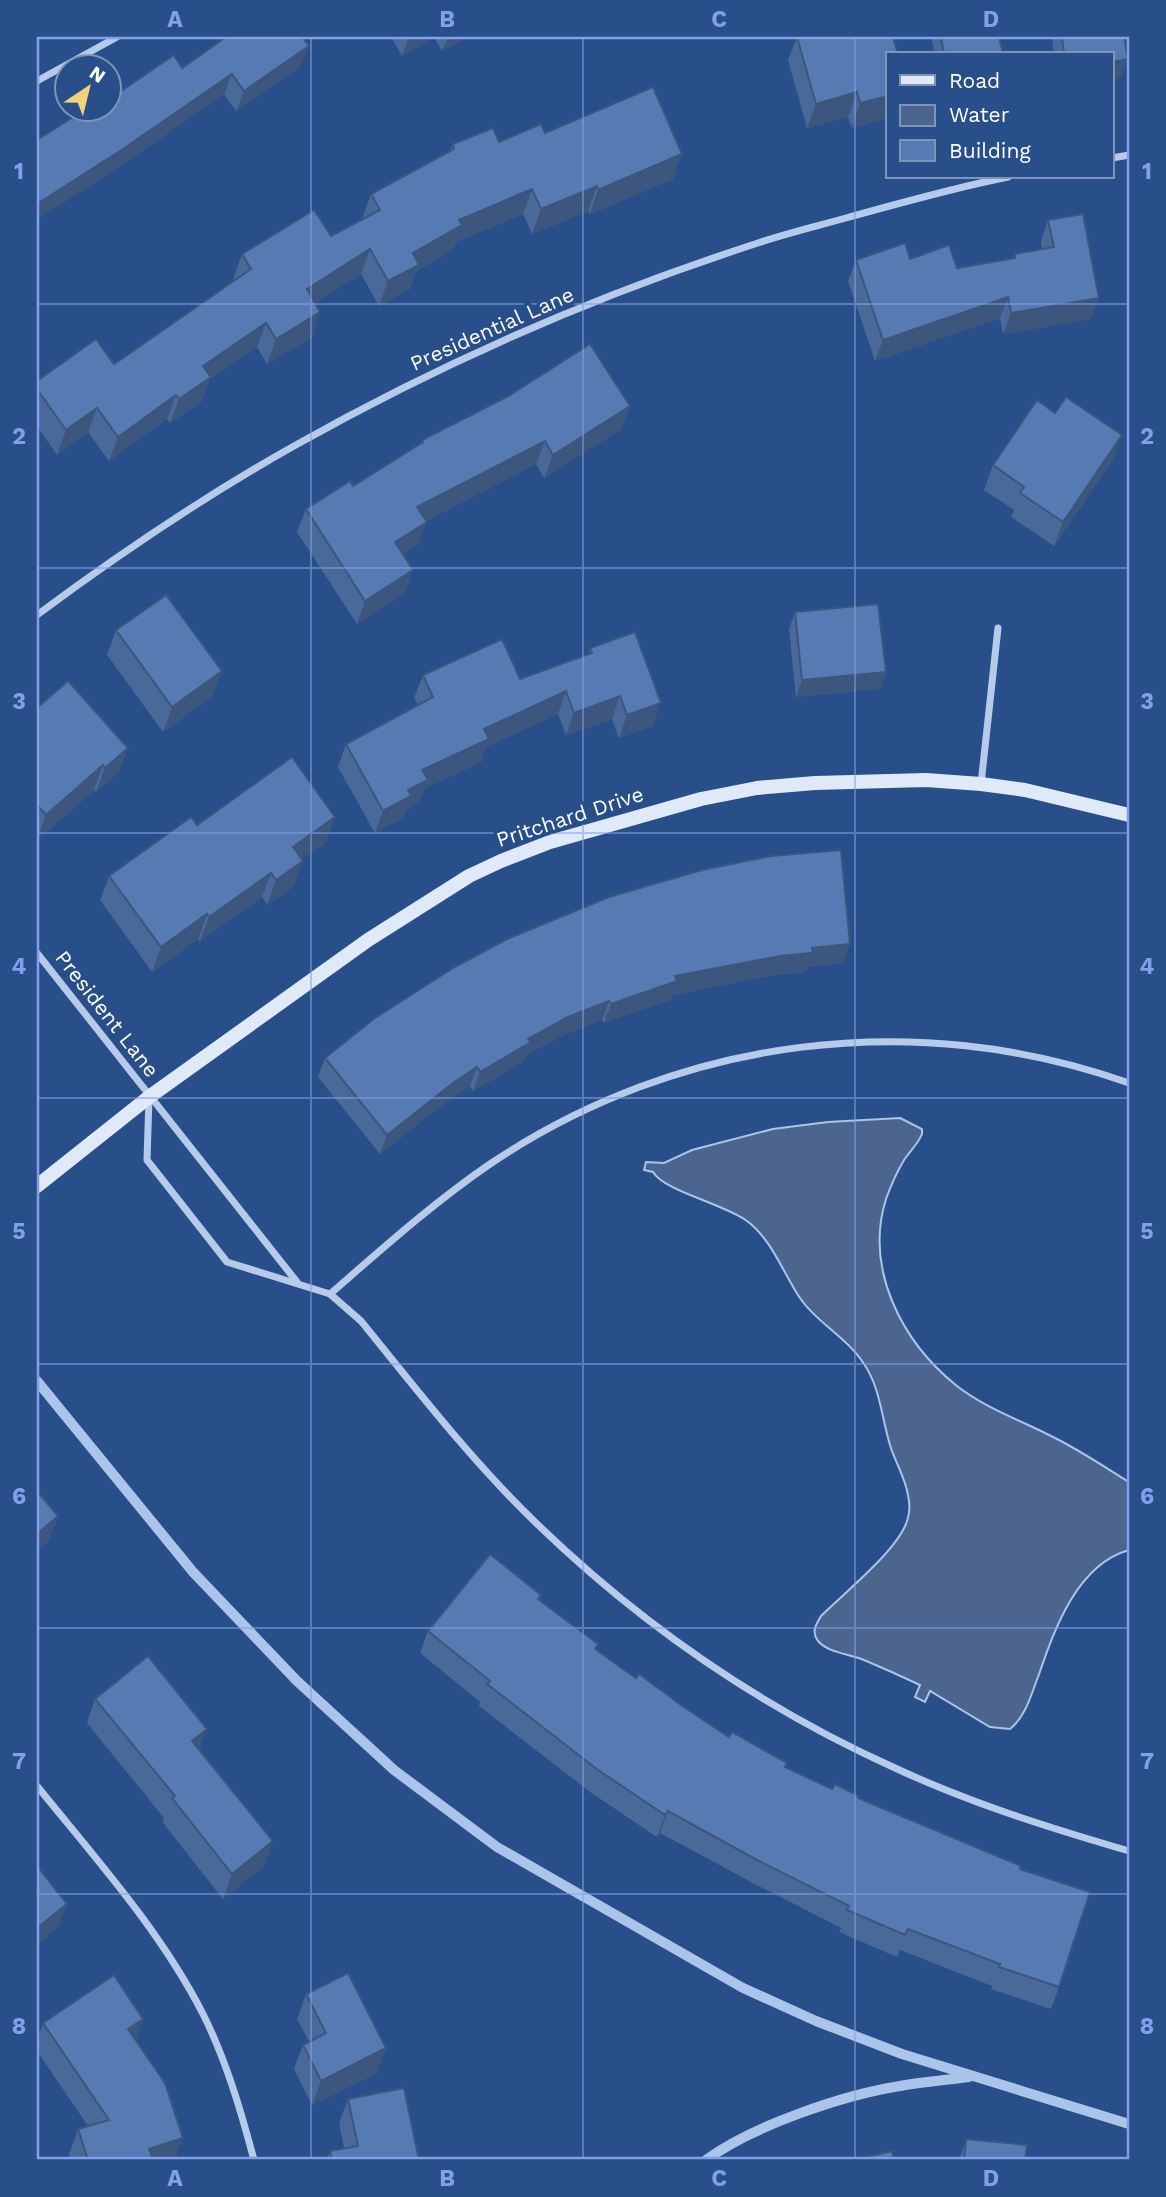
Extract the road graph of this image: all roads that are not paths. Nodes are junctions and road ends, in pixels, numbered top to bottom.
1 (117, 37) edge
2 (37, 81) edge
3 (1003, 178) edge
4 (37, 615) edge
5 (998, 628) dead end
6 (981, 784) junction
7 (1129, 815) edge
8 (37, 953) edge
9 (1129, 1083) edge
10 (149, 1097) junction
11 (37, 1186) edge
12 (297, 1283) junction
13 (330, 1294) junction
14 (37, 1786) edge
15 (1129, 1851) edge
16 (254, 2160) edge

1 - 2 street
3 - 4 street, Presidential Lane
5 - 6 street
6 - 7 street, Pritchard Drive
6 - 10 street, Pritchard Drive
8 - 10 street, President Lane
9 - 13 street
10 - 11 street, Pritchard Drive
10 - 12 street, President Lane
10 - 12 street
12 - 13 street
13 - 15 street
14 - 16 street

